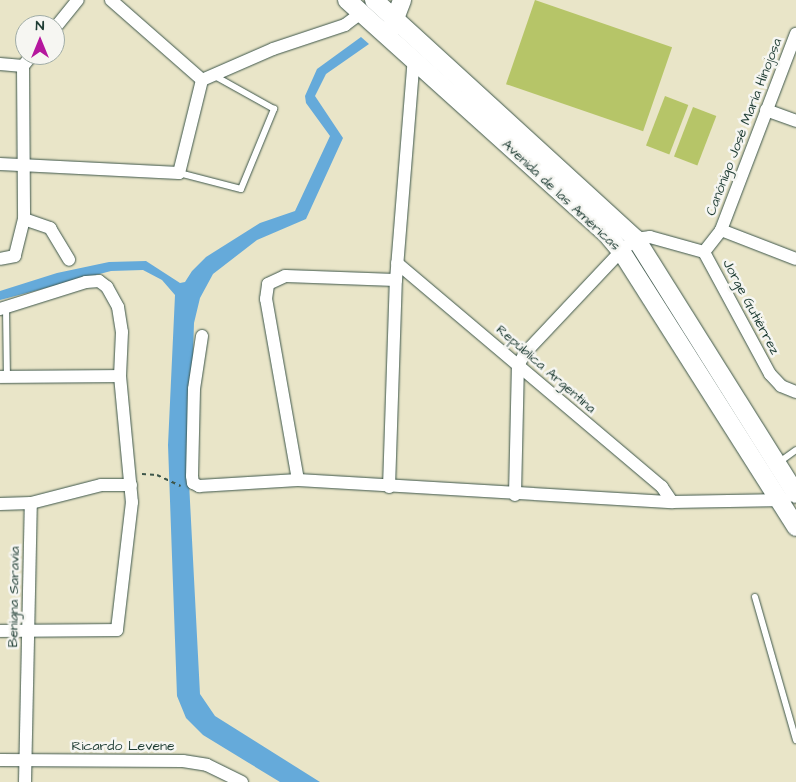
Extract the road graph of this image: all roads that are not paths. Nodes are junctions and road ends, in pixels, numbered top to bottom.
1 (78, 0) edge
2 (111, 0) edge
3 (347, 0) edge
4 (374, 0) edge
5 (402, 0) edge
6 (366, 6) edge
7 (65, 16) edge
8 (394, 18) junction
9 (796, 34) edge
10 (389, 36) junction
11 (414, 58) junction
12 (0, 64) edge
13 (23, 66) joint
14 (207, 77) junction
15 (766, 110) junction
16 (796, 121) edge
17 (0, 164) edge
18 (23, 166) junction
19 (179, 173) junction
20 (24, 219) junction
21 (721, 230) junction
22 (636, 239) junction
23 (621, 251) junction
24 (704, 252) junction
25 (0, 259) edge
26 (796, 259) edge
27 (69, 260) dead end
28 (397, 263) junction
29 (396, 280) junction
30 (3, 308) edge
31 (202, 336) dead end
32 (518, 366) junction
33 (120, 376) junction
34 (4, 377) edge
35 (796, 392) edge
36 (796, 450) edge
37 (777, 464) junction
38 (298, 480) junction
39 (131, 482) junction
40 (389, 487) junction
41 (515, 495) junction
42 (792, 495) edge
43 (672, 502) junction
44 (31, 503) junction
45 (0, 504) edge
46 (796, 527) edge
47 (755, 597) dead end
48 (0, 630) edge
49 (28, 631) junction
50 (796, 740) edge
51 (0, 760) edge
52 (26, 760) junction
53 (25, 782) edge
54 (242, 782) edge

1 - 7 street
2 - 14 street
3 - 6 main road, Avenida de las Américas
4 - 8 main road, Avenida de las Américas
5 - 8 main road
6 - 10 main road, Avenida de las Américas
6 - 14 street
8 - 10 main road
8 - 22 main road, Avenida de las Américas
9 - 15 street, Canónigo José María Hinojosa
10 - 11 main road, Avenida de las Américas
11 - 23 main road, Avenida de las Américas
11 - 28 street
12 - 13 street
13 - 18 street
14 - 19 street
14 - 19 lane
15 - 16 street
15 - 21 street, Canónigo José María Hinojosa
17 - 18 street
18 - 19 street
18 - 20 street
20 - 25 street
20 - 27 street
21 - 24 street, Canónigo José María Hinojosa
21 - 26 street
22 - 23 street
22 - 24 street
22 - 37 main road, Avenida de las Américas
23 - 32 street
23 - 42 main road, Avenida de las Américas
24 - 35 street, Jorge Gutiérrez
28 - 29 street
28 - 32 street, República Argentina
29 - 38 street
29 - 40 street
30 - 33 street
30 - 34 lane
31 - 38 street
32 - 41 street
32 - 43 street, República Argentina
33 - 34 street
33 - 39 street
36 - 37 lane
37 - 42 main road, Avenida de las Américas
38 - 40 street
39 - 44 street
39 - 49 street
40 - 41 street
41 - 43 street
42 - 43 street
42 - 46 main road, Avenida de las Américas
44 - 45 street
44 - 49 street, Benigna Saravia
47 - 50 lane
48 - 49 street
49 - 52 street, Benigna Saravia
51 - 52 street, Ricardo Levene
52 - 53 street, Benigna Saravia
52 - 54 street, Ricardo Levene

